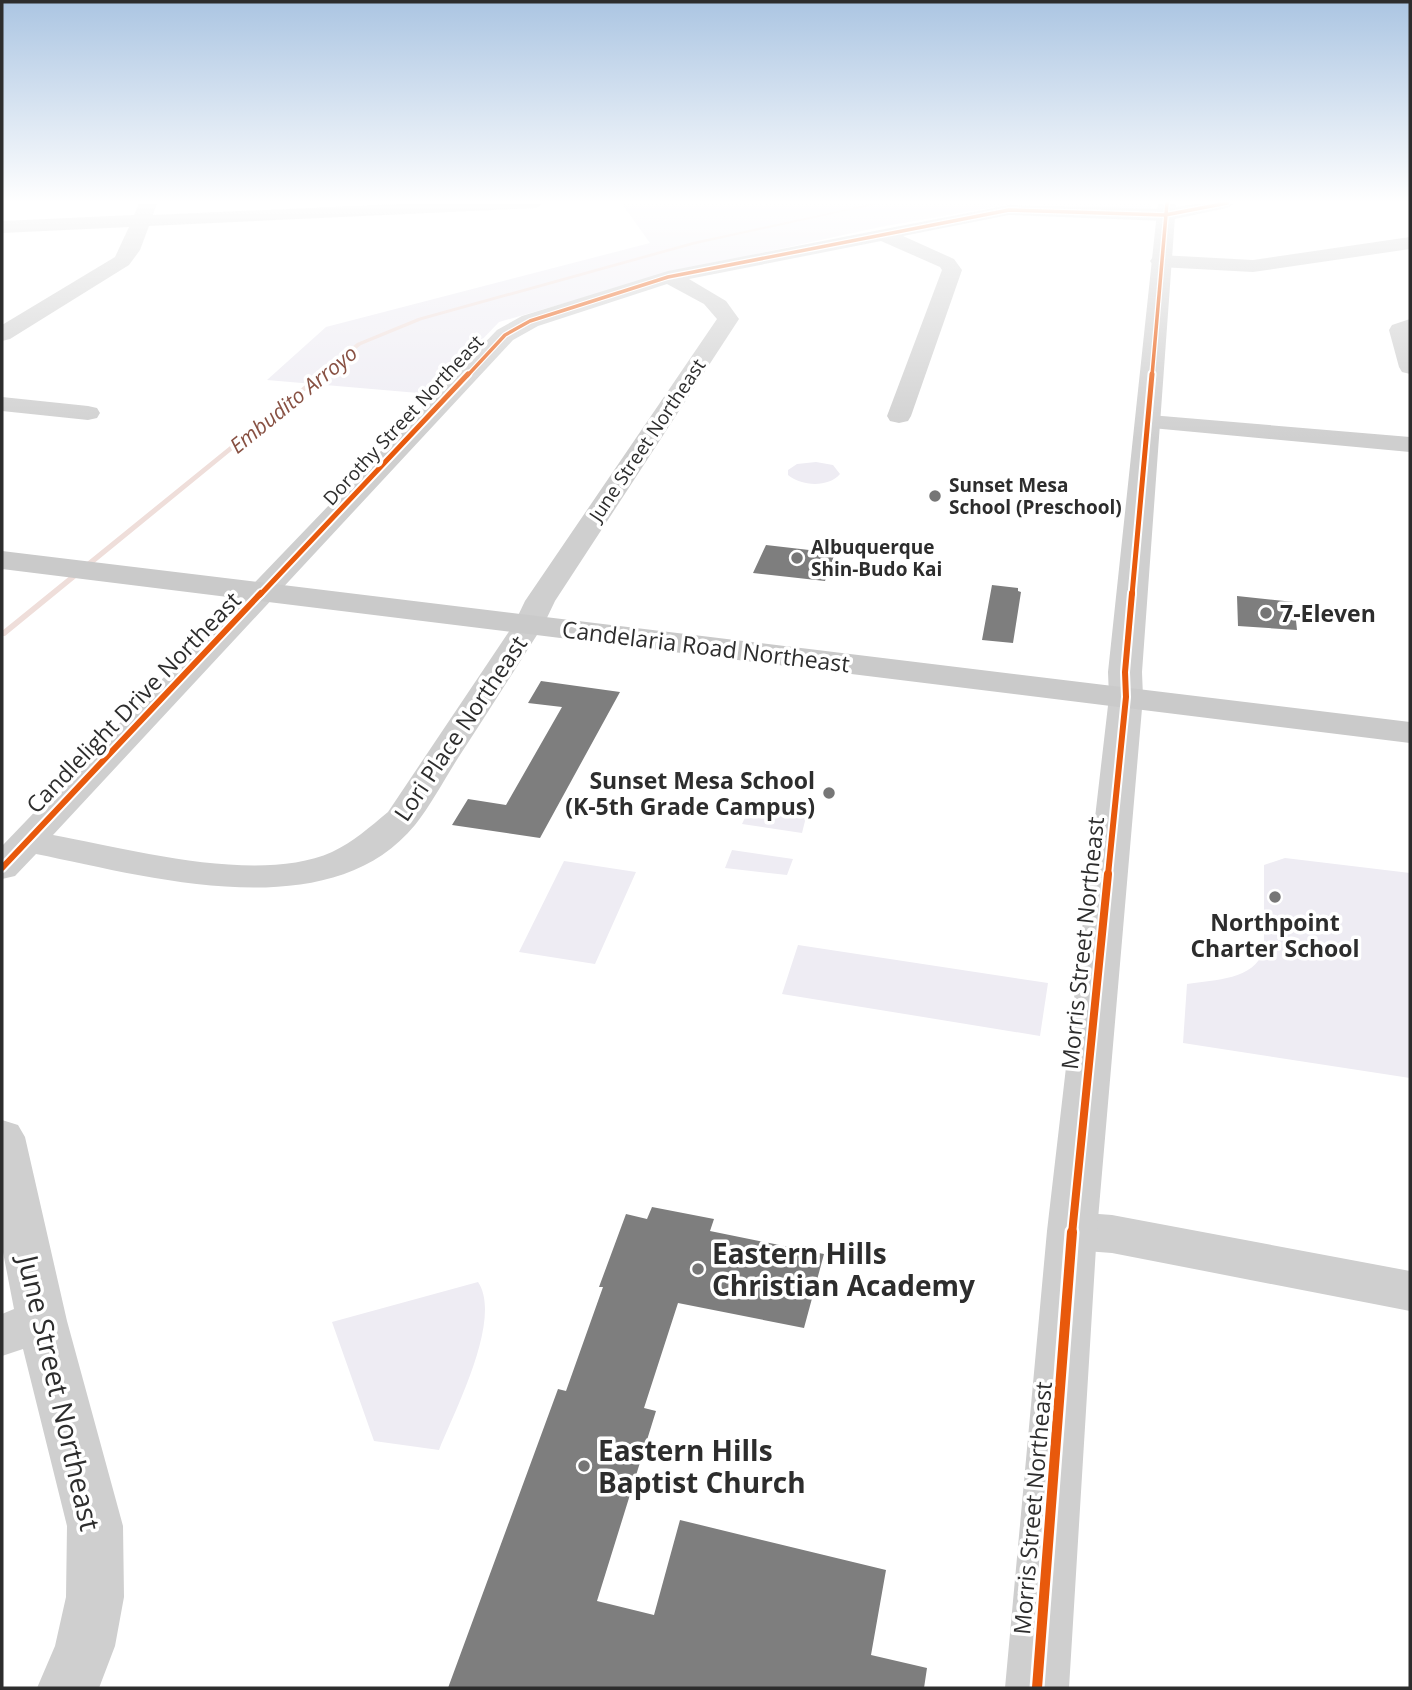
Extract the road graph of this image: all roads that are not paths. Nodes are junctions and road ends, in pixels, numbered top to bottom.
1 (87, 282) edge
2 (653, 282) edge
3 (677, 282) edge
4 (948, 282) edge
5 (1159, 282) edge
6 (2, 313) edge
7 (30, 316) junction
8 (1410, 326) edge
9 (2, 334) edge
10 (1410, 367) edge
11 (2, 404) edge
12 (88, 413) dead end
13 (899, 416) dead end
14 (1150, 422) junction
15 (1410, 445) edge
16 (2, 537) edge
17 (2, 560) edge
18 (133, 564) junction
19 (273, 582) junction
20 (535, 613) junction
21 (1126, 685) junction
22 (1410, 706) edge
23 (1410, 733) edge
24 (27, 841) junction
25 (2, 869) edge
26 (2, 1137) edge
27 (1072, 1231) junction
28 (1410, 1291) edge
29 (22, 1328) edge
30 (68, 1688) edge
31 (1037, 1688) edge

1 - 7 street
2 - 19 street, Dorothy Street Northeast
3 - 20 street, June Street Northeast
4 - 13 street
5 - 14 street, Morris Street Northeast
6 - 7 street
7 - 9 street
8 - 10 street
11 - 12 street
14 - 15 street
14 - 21 street, Morris Street Northeast
16 - 18 main road, Candelaria Road Northeast
17 - 18 main road, Candelaria Road Northeast
18 - 19 main road, Candelaria Road Northeast
19 - 20 main road, Candelaria Road Northeast
19 - 24 street, Candlelight Drive Northeast
20 - 21 main road, Candelaria Road Northeast
20 - 24 street, Lori Place Northeast
21 - 22 main road, Candelaria Road Northeast
21 - 23 main road, Candelaria Road Northeast
21 - 27 street, Morris Street Northeast
24 - 25 street, Candlelight Drive Northeast
26 - 29 street, June Street Northeast
27 - 28 street
27 - 31 street, Morris Street Northeast
29 - 30 street, June Street Northeast

